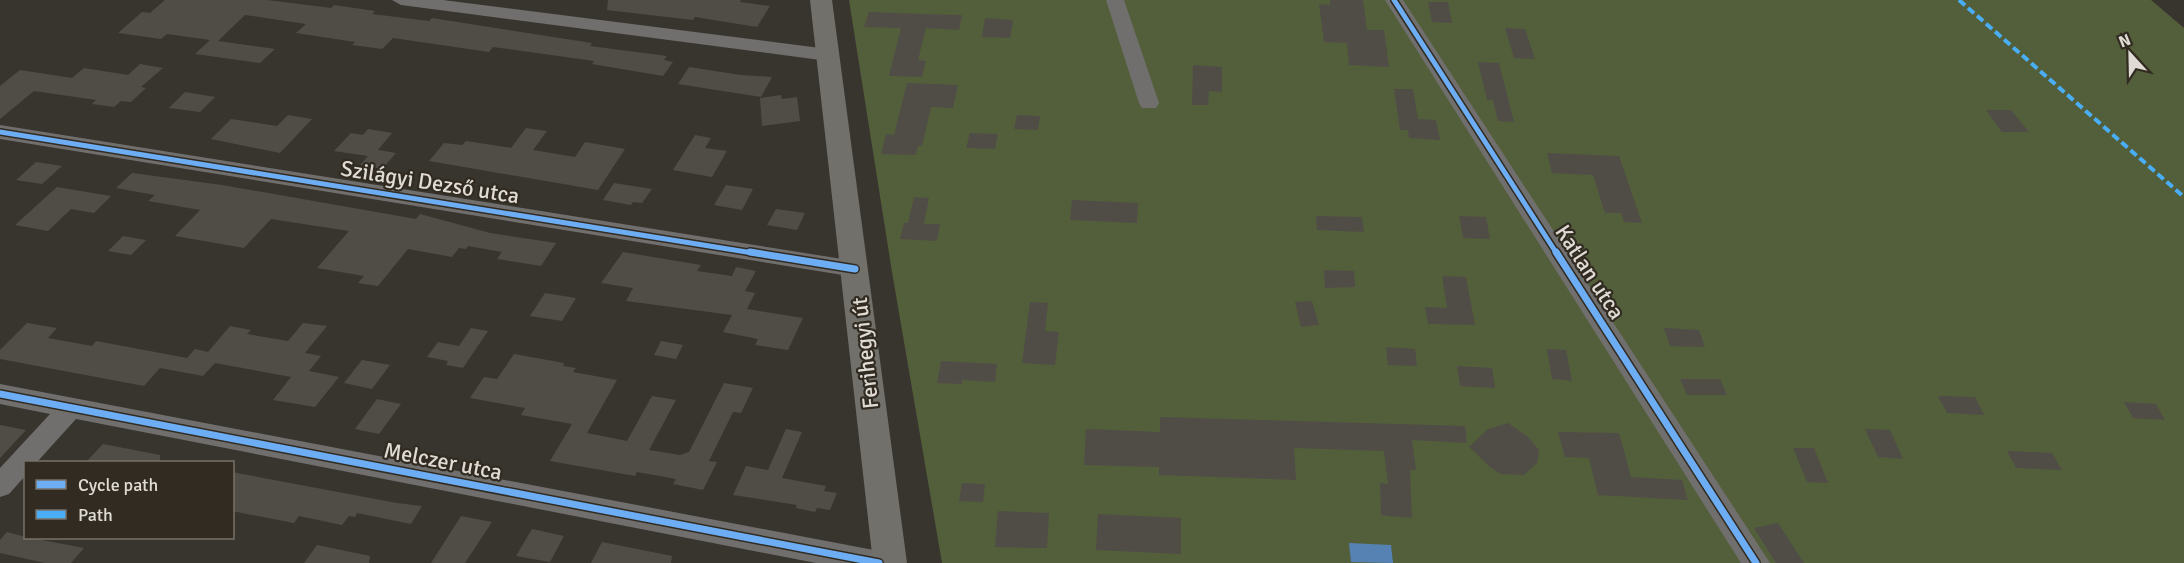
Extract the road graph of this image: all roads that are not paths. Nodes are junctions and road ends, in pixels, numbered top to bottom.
1 (401, 0) edge
2 (821, 0) edge
3 (1115, 0) edge
4 (1394, 0) edge
5 (828, 55) junction
6 (1149, 103) dead end
7 (0, 132) edge
8 (855, 268) junction
9 (0, 394) edge
10 (71, 407) junction
11 (0, 486) edge
12 (879, 563) edge
13 (890, 563) edge
14 (1756, 563) edge

1 - 5 street
2 - 5 main road, Ferihegyi út
3 - 6 street
4 - 14 street, Katlan utca
5 - 8 main road, Ferihegyi út
7 - 8 street, Szilágyi Dezső utca
8 - 13 main road, Ferihegyi út
9 - 10 street, Melczer utca
10 - 11 street
10 - 12 street, Melczer utca

